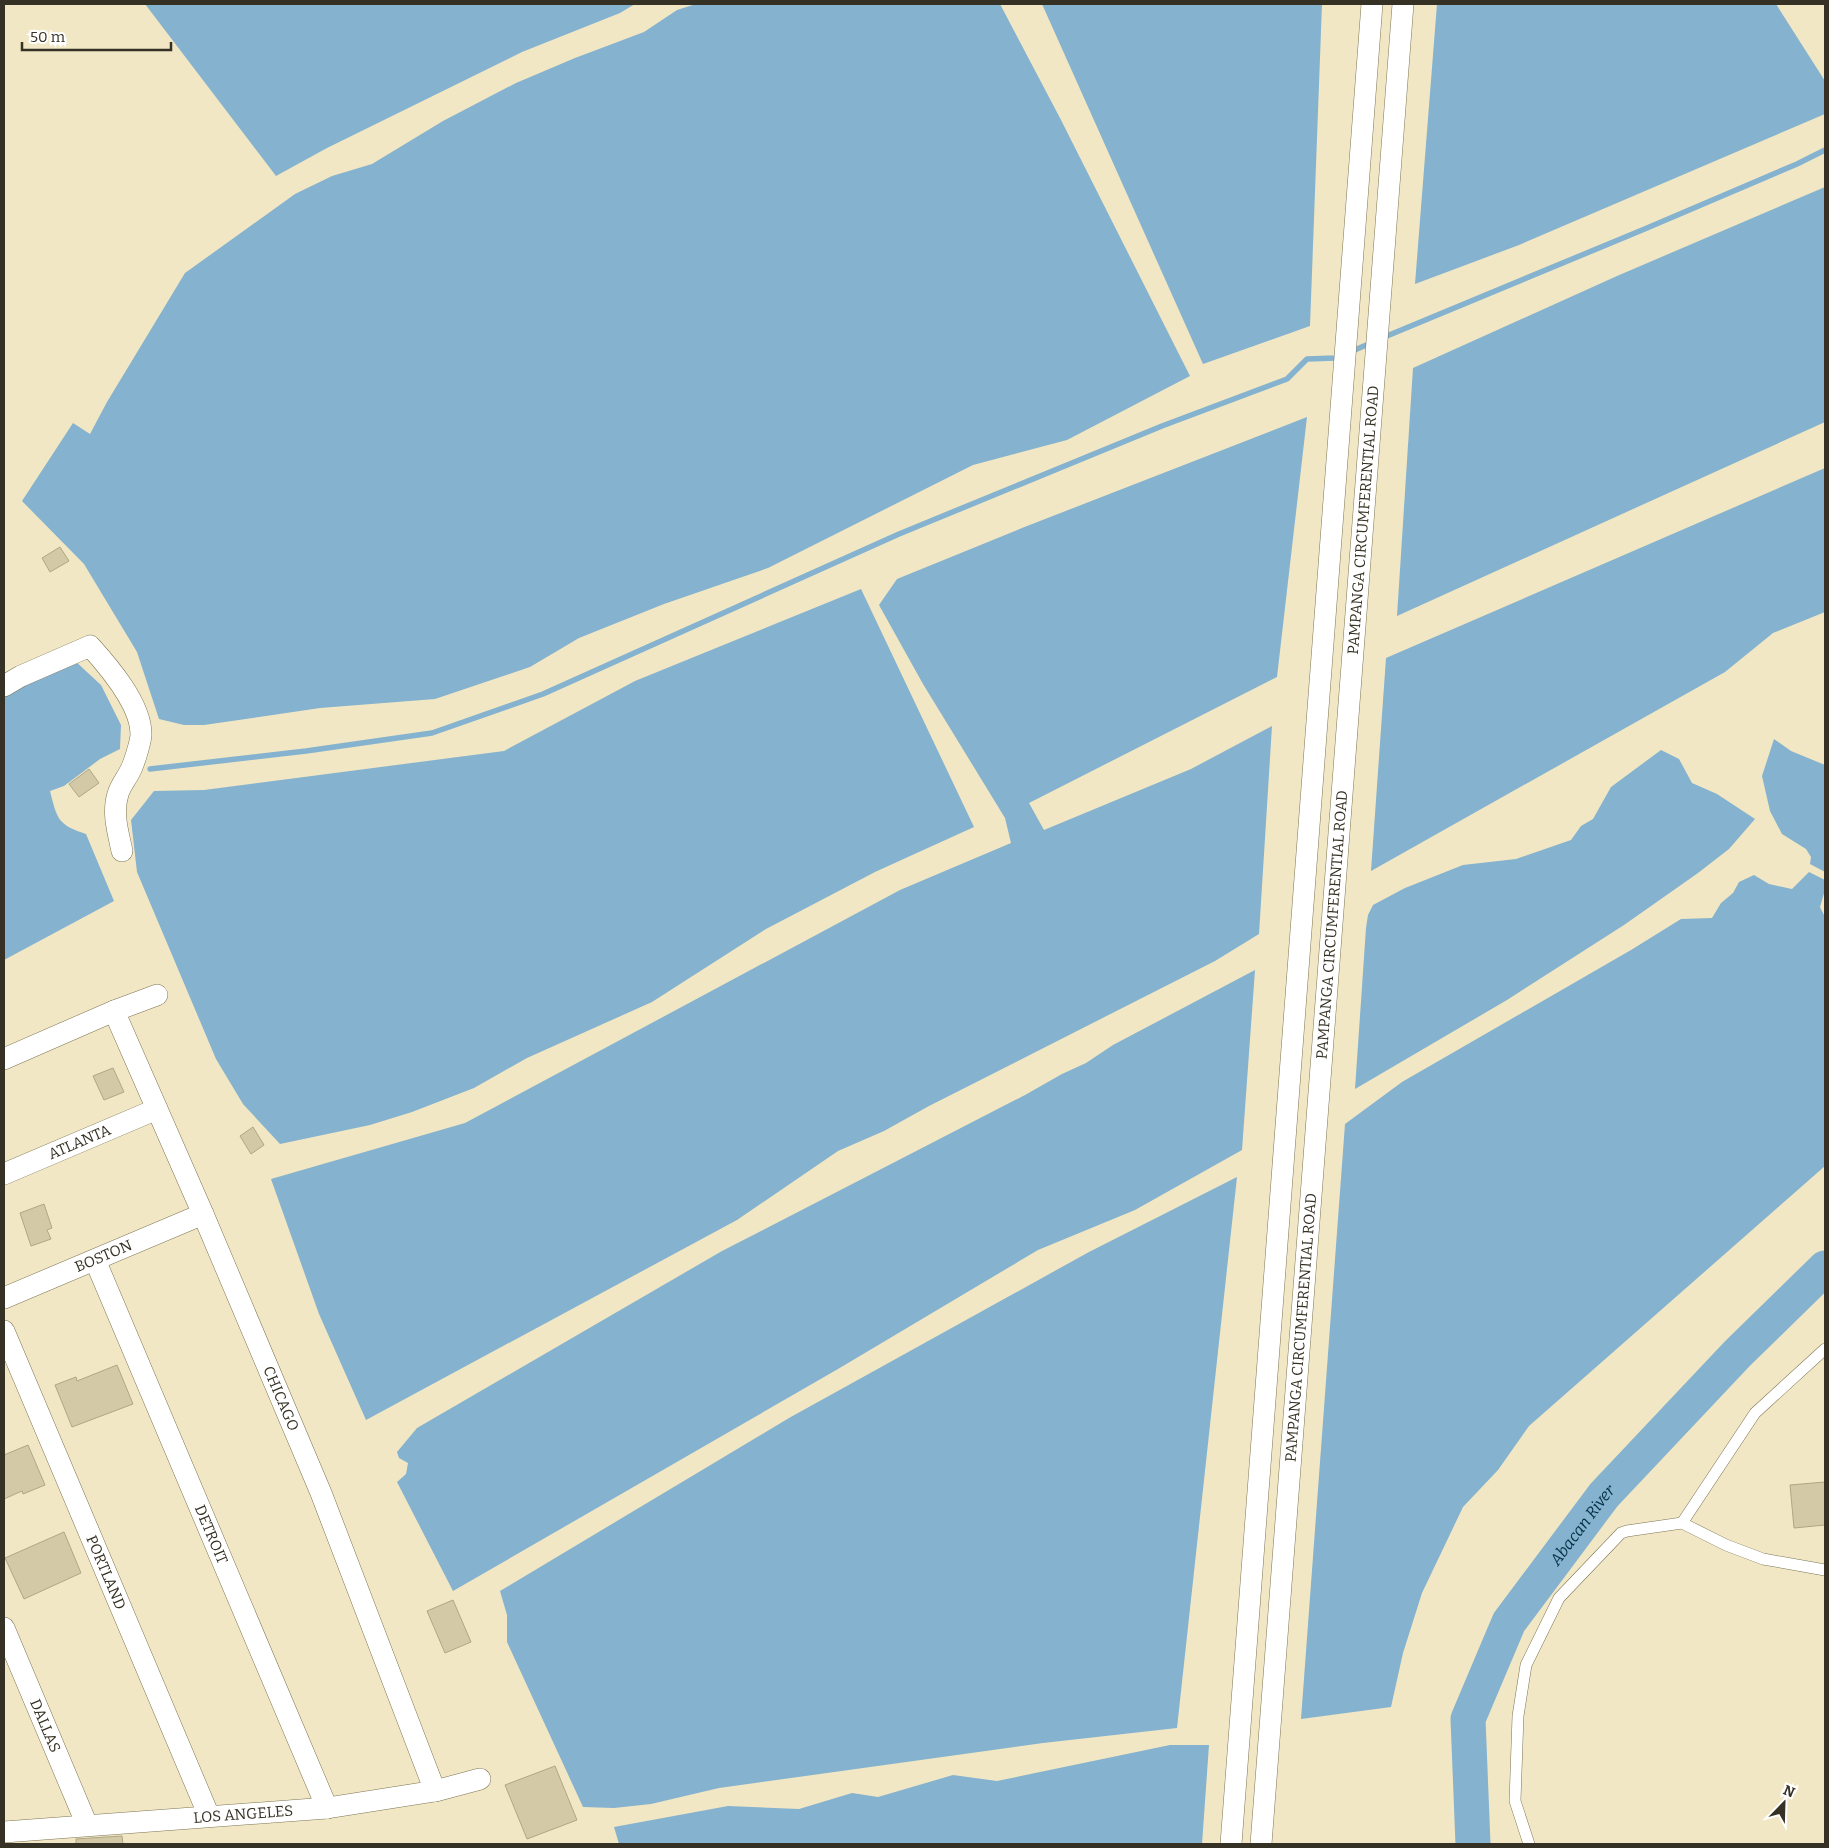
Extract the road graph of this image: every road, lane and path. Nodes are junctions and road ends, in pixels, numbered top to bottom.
1 (1372, 4) edge
2 (1403, 4) edge
3 (4, 686) edge
4 (122, 850) dead end
5 (157, 995) dead end
6 (114, 1011) junction
7 (4, 1059) edge
8 (157, 1109) junction
9 (4, 1174) edge
10 (203, 1214) junction
11 (95, 1260) junction
12 (4, 1298) edge
13 (4, 1331) edge
14 (1825, 1349) edge
15 (1682, 1523) junction
16 (1825, 1570) edge
17 (4, 1628) edge
18 (480, 1779) dead end
19 (434, 1791) junction
20 (327, 1808) junction
21 (209, 1816) junction
22 (87, 1825) junction
23 (4, 1832) edge
24 (1231, 1844) edge
25 (1261, 1844) edge
26 (1529, 1844) edge

1 - 24 street, PAMPANGA CIRCUMFERENTIAL ROAD
2 - 25 street, PAMPANGA CIRCUMFERENTIAL ROAD
3 - 4 street
5 - 6 street
6 - 7 street
6 - 8 street, CHICAGO
8 - 9 street, ATLANTA
8 - 10 street, CHICAGO
10 - 11 street, BOSTON
10 - 19 street, CHICAGO
11 - 12 street, BOSTON
11 - 20 street, DETROIT
13 - 21 street, PORTLAND
14 - 15 lane
15 - 16 lane
15 - 26 lane
17 - 22 street, DALLAS
18 - 19 street, LOS ANGELES
19 - 20 street, LOS ANGELES
20 - 21 street, LOS ANGELES
21 - 22 street, LOS ANGELES
22 - 23 street, LOS ANGELES

